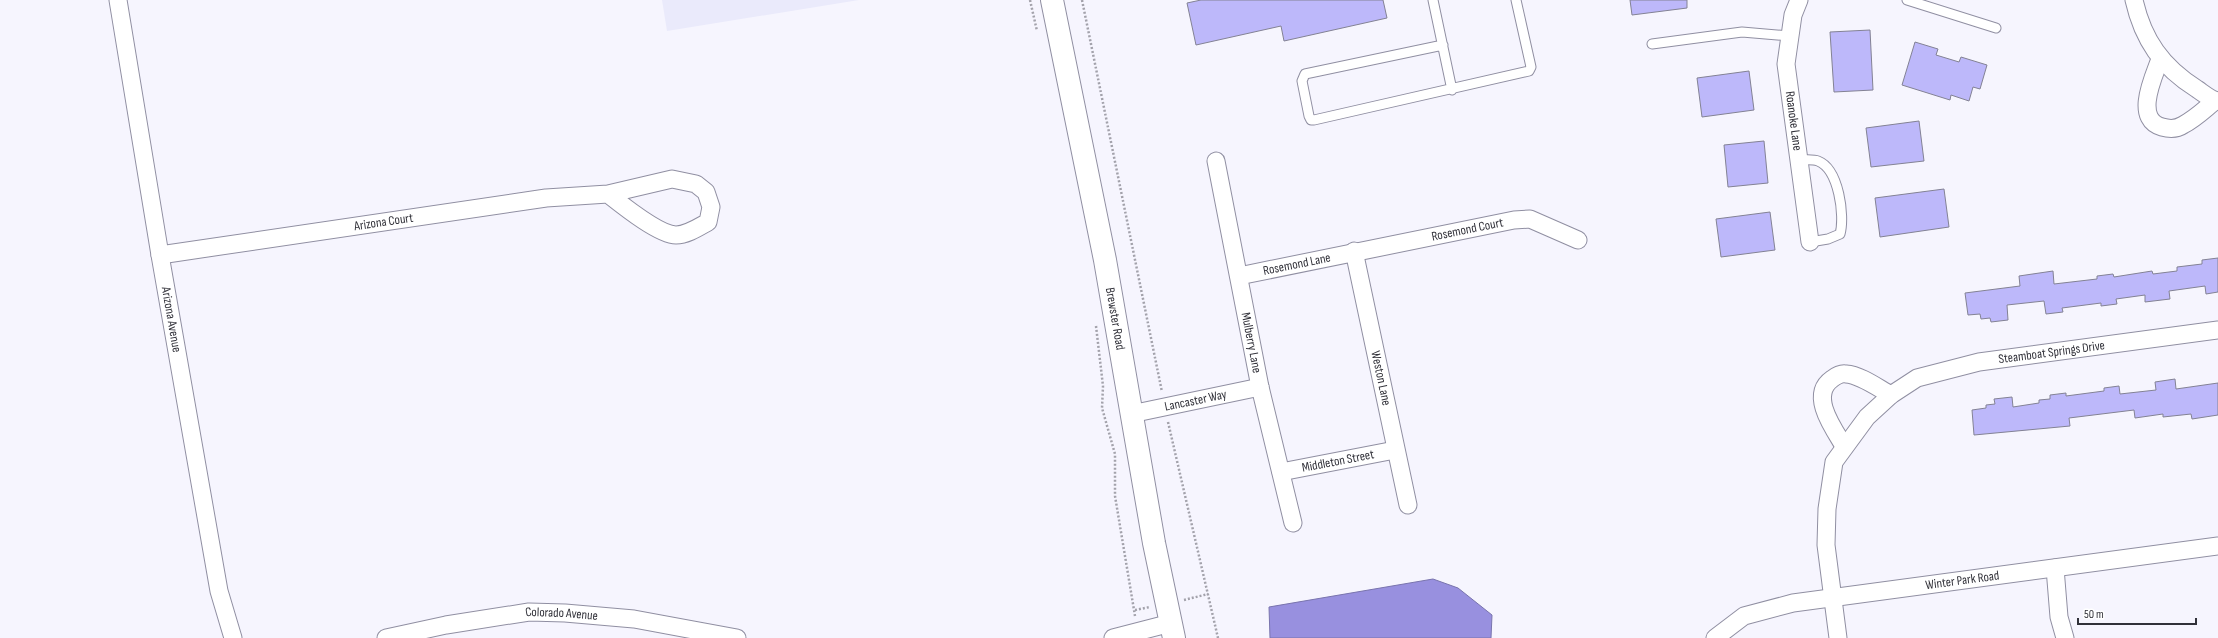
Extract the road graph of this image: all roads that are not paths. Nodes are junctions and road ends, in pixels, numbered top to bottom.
1 (118, 0) edge
2 (1052, 0) edge
3 (1433, 0) edge
4 (1516, 0) edge
5 (1799, 0) edge
6 (1907, 0) edge
7 (2134, 0) edge
8 (1996, 28) dead end
9 (1790, 36) junction
10 (1652, 44) dead end
11 (1442, 45) junction
12 (2160, 58) junction
13 (1452, 90) junction
14 (2217, 101) edge
15 (1799, 160) junction
16 (1216, 161) dead end
17 (608, 194) junction
18 (1578, 240) dead end
19 (1810, 242) joint
20 (1354, 251) junction
21 (160, 255) junction
22 (1239, 276) junction
23 (2218, 330) edge
24 (1260, 387) junction
25 (1891, 395) junction
26 (1131, 414) junction
27 (1844, 446) junction
28 (1395, 450) junction
29 (1281, 472) junction
30 (1408, 505) dead end
31 (1293, 523) dead end
32 (2218, 546) edge
33 (2055, 568) junction
34 (1832, 598) junction
35 (1173, 630) edge
36 (233, 638) edge
37 (386, 638) edge
38 (737, 638) edge
39 (1113, 638) edge
40 (1715, 638) edge
41 (1838, 638) edge
42 (2065, 638) edge

1 - 21 street, Arizona Avenue
2 - 26 street, Brewster Road
3 - 11 lane
4 - 13 lane
5 - 9 street, Roanoke Lane
6 - 8 lane
7 - 12 street
9 - 10 lane
9 - 15 street, Roanoke Lane
11 - 13 lane
11 - 13 lane
12 - 14 street
12 - 14 street
15 - 19 street, Roanoke Lane
15 - 19 lane
16 - 22 street, Mulberry Lane
17 - 17 street, Arizona Court
17 - 21 street, Arizona Court
18 - 20 street, Rosemond Court
20 - 22 street, Rosemond Lane
20 - 28 street, Weston Lane
21 - 36 street, Arizona Avenue
22 - 24 street, Mulberry Lane
23 - 25 street, Steamboat Springs Drive
24 - 26 street, Lancaster Way
24 - 29 street, Mulberry Lane
25 - 27 street, Steamboat Springs Drive
25 - 27 street
26 - 35 street, Brewster Road
27 - 34 street, Steamboat Springs Drive
28 - 29 street, Middleton Street
28 - 30 street, Weston Lane
29 - 31 street, Mulberry Lane
32 - 33 street, Winter Park Road
33 - 34 street, Winter Park Road
33 - 42 street
34 - 40 street, Winter Park Road
34 - 41 street, Steamboat Springs Drive
35 - 39 street
37 - 38 street, Colorado Avenue

